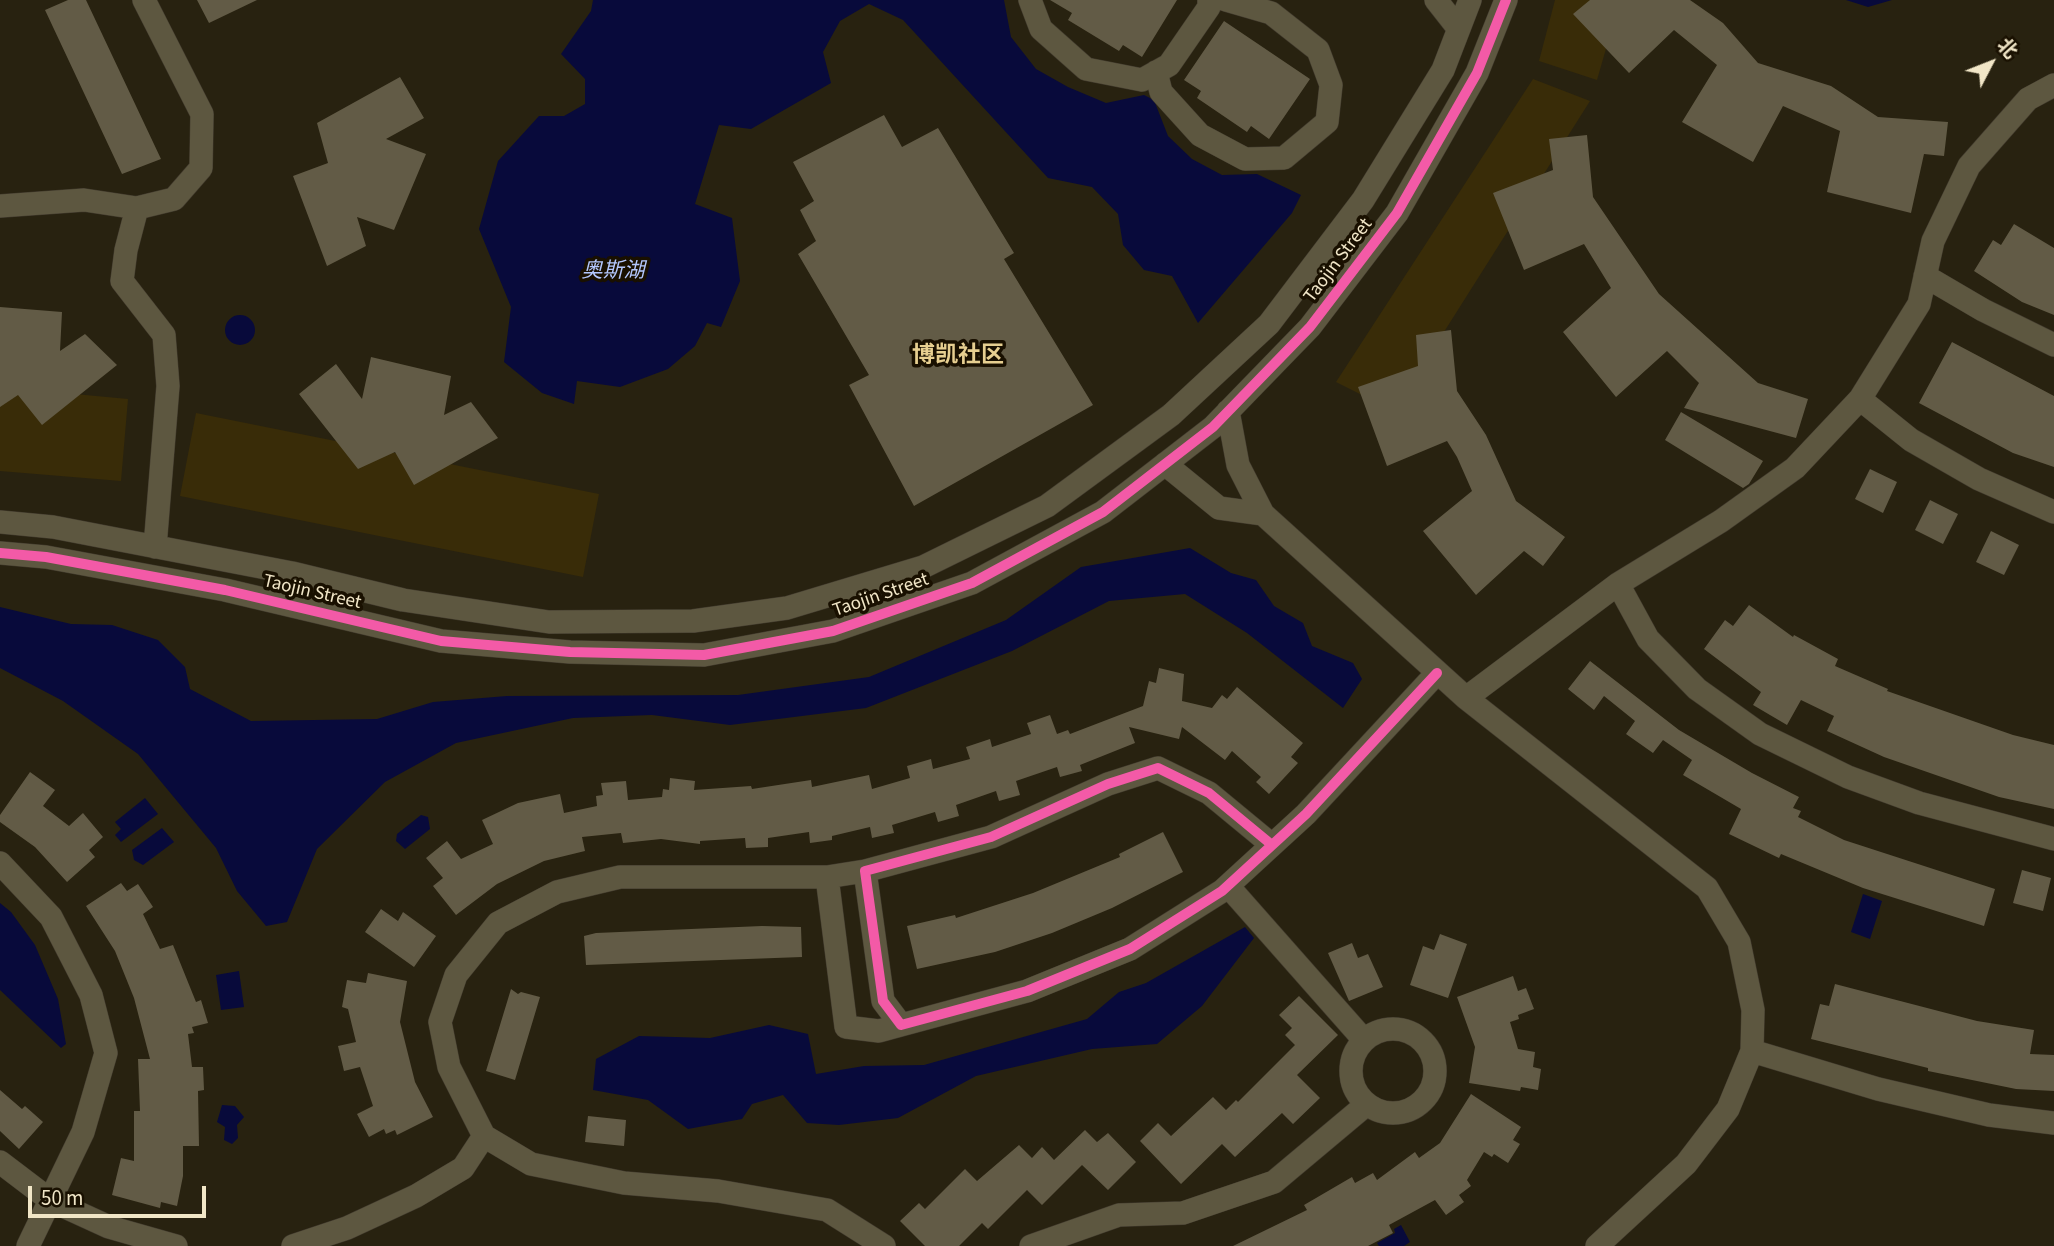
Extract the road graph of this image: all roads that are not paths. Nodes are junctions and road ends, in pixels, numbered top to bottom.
1 (144, 0) edge
2 (1030, 0) edge
3 (1209, 0) edge
4 (1227, 0) edge
5 (1436, 0) edge
6 (1470, 0) edge
7 (1506, 0) edge
8 (1458, 27) junction
9 (1156, 72) junction
10 (2054, 85) edge
11 (0, 206) edge
12 (137, 208) junction
13 (1925, 276) junction
14 (2054, 345) edge
15 (1860, 399) junction
16 (1228, 411) junction
17 (1171, 415) junction
18 (1192, 443) junction
19 (1165, 464) junction
20 (2054, 512) edge
21 (1263, 514) junction
22 (0, 522) edge
23 (155, 547) junction
24 (0, 553) edge
25 (1618, 584) junction
26 (377, 594) junction
27 (372, 625) junction
28 (1437, 673) junction
29 (1466, 698) junction
30 (2054, 839) edge
31 (1272, 845) junction
32 (0, 863) edge
33 (865, 872) junction
34 (827, 877) junction
35 (1228, 886) junction
36 (901, 1025) junction
37 (1364, 1040) junction
38 (1752, 1051) junction
39 (1367, 1104) junction
40 (2054, 1123) edge
41 (485, 1136) junction
42 (0, 1162) edge
43 (50, 1200) junction
44 (28, 1246) edge
45 (176, 1246) edge
46 (293, 1246) edge
47 (884, 1246) edge
48 (1031, 1246) edge
49 (1597, 1246) edge

1 - 12 street
2 - 9 street
3 - 9 street
4 - 9 street
5 - 8 street
6 - 8 street, Taojin Street
7 - 16 street, Taojin Street
8 - 17 street, Taojin Street
10 - 13 street
11 - 12 street
12 - 23 street
13 - 14 street
13 - 15 street
15 - 20 street
15 - 25 street
16 - 18 street, Taojin Street
16 - 21 street
17 - 18 street
17 - 26 street, Taojin Street
18 - 19 street, Taojin Street
19 - 21 street
19 - 27 street, Taojin Street
21 - 28 street
22 - 23 street, Taojin Street
23 - 26 street, Taojin Street
24 - 27 street, Taojin Street
25 - 29 street
25 - 30 street
26 - 27 street
28 - 29 street
28 - 31 street
29 - 38 street
31 - 33 street
31 - 35 street
32 - 43 street
33 - 34 street
33 - 36 street
34 - 36 street
34 - 41 street
35 - 36 street
35 - 37 street
37 - 39 street
37 - 39 street
38 - 40 street
38 - 49 street
39 - 48 street
41 - 46 street
41 - 47 street
42 - 43 street
43 - 44 street
43 - 45 street

